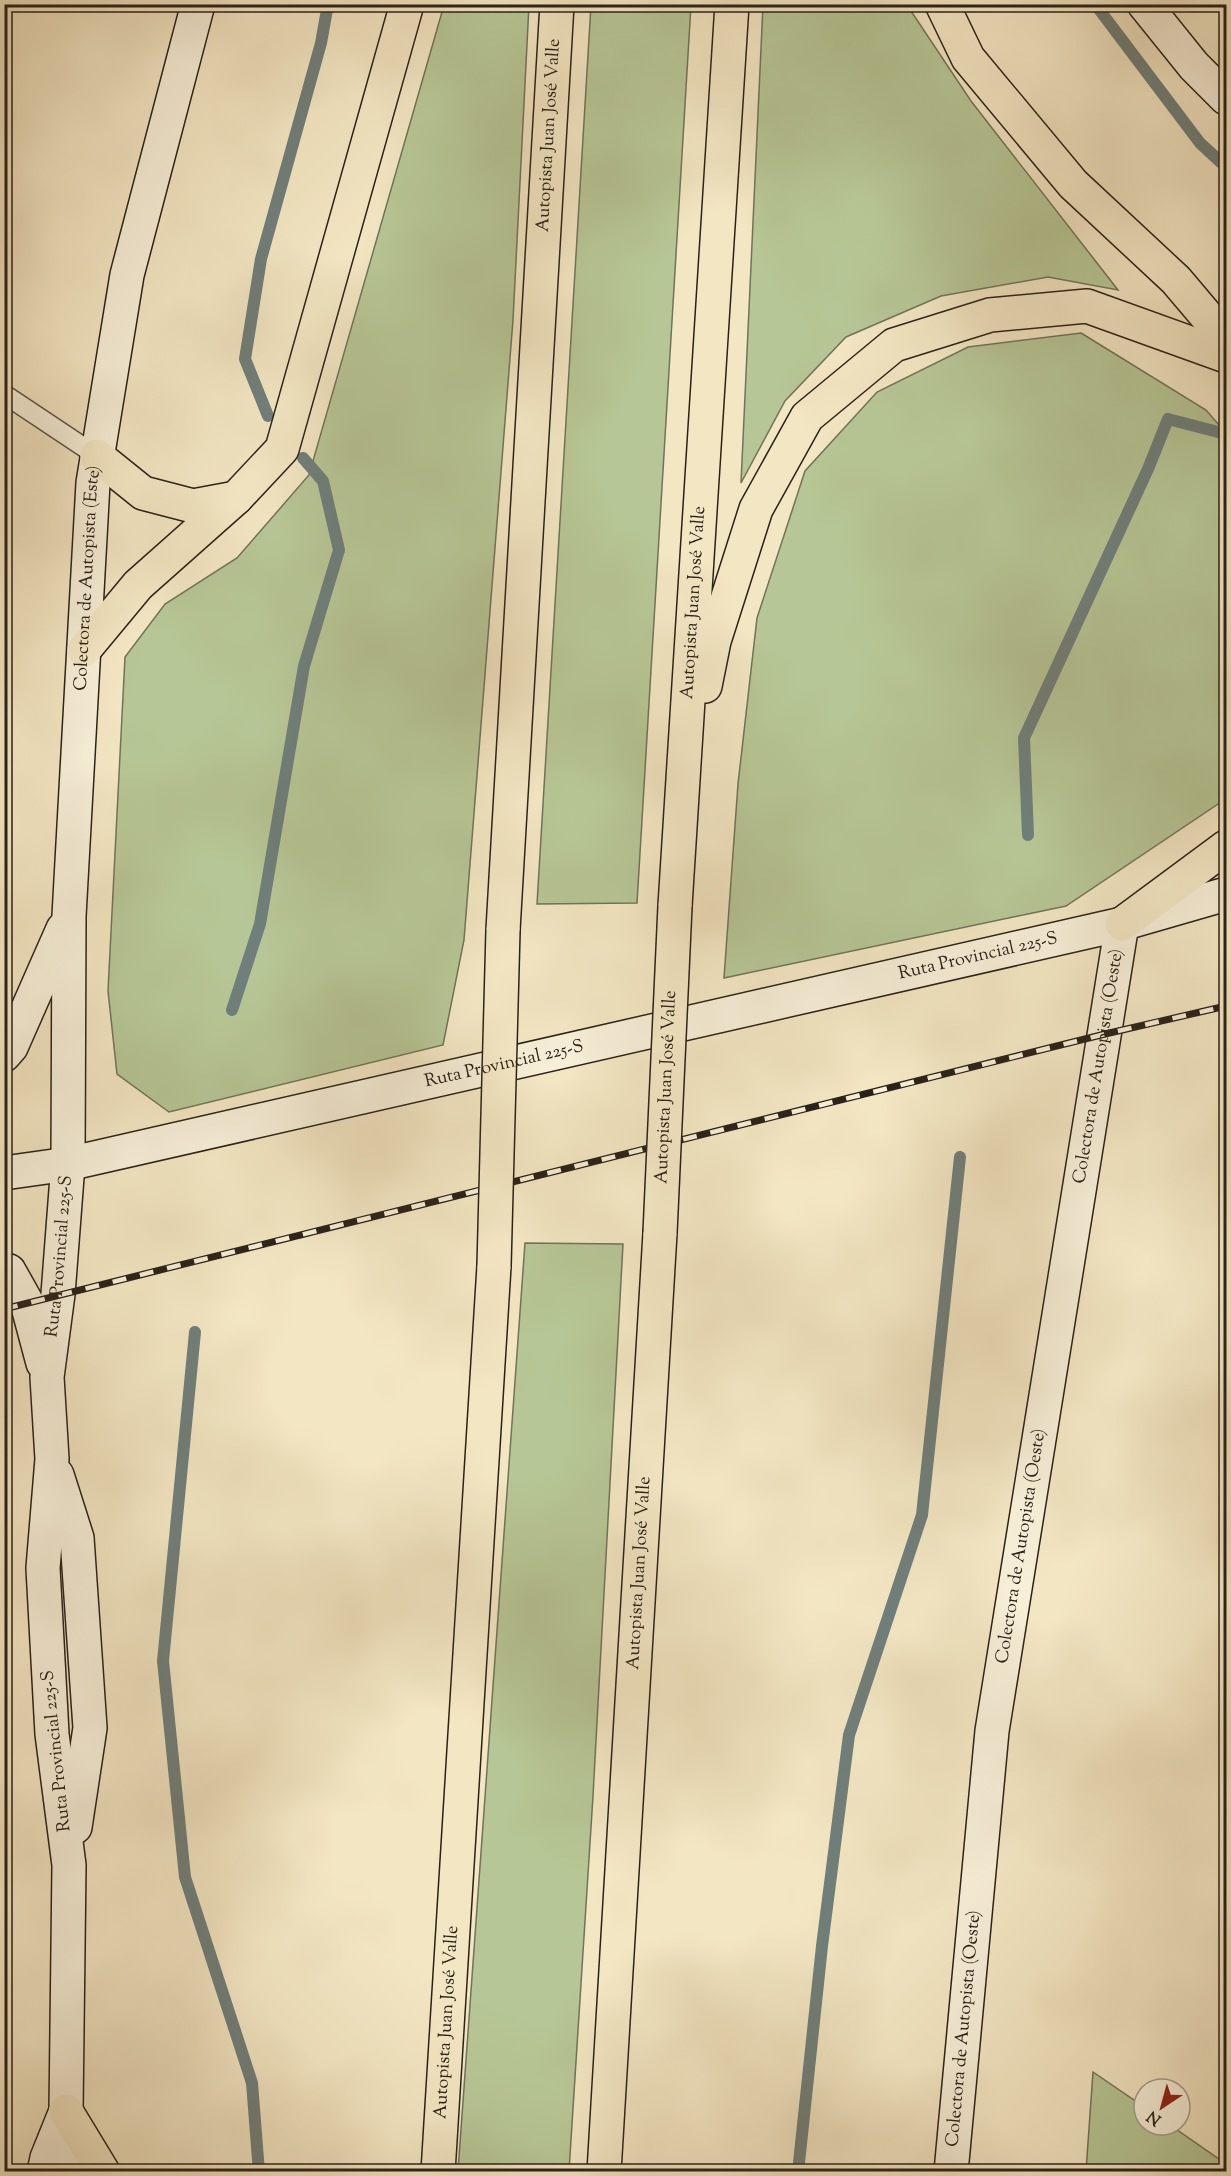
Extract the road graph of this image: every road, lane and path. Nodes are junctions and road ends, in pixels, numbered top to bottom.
1 (198, 4) edge
2 (407, 4) edge
3 (557, 4) edge
4 (732, 4) edge
5 (942, 4) edge
6 (1144, 4) edge
7 (1227, 98) edge
8 (1227, 339) edge
9 (1227, 356) edge
10 (4, 394) edge
11 (97, 456) junction
12 (236, 498) junction
13 (84, 650) junction
14 (679, 820) junction
15 (1227, 847) edge
16 (1227, 894) edge
17 (69, 916) junction
18 (1122, 924) junction
19 (4, 1055) edge
20 (68, 1164) junction
21 (4, 1173) edge
22 (4, 1269) edge
23 (47, 1377) junction
24 (66, 2111) junction
25 (44, 2172) edge
26 (81, 2172) edge
27 (103, 2172) edge
28 (438, 2172) edge
29 (604, 2172) edge
30 (951, 2172) edge

1 - 11 main road, Colectora de Autopista (Este)
2 - 12 highway
3 - 28 highway, Autopista Juan José Valle, bridge
4 - 14 highway, Autopista Juan José Valle
5 - 8 highway
6 - 7 main road
9 - 14 highway
10 - 11 lane
11 - 12 highway
11 - 13 main road, Colectora de Autopista (Este)
12 - 13 highway
13 - 17 main road, Colectora de Autopista (Este)
14 - 29 highway, Autopista Juan José Valle, bridge
15 - 18 highway
16 - 18 main road, Ruta Provincial 225-S
17 - 19 main road
17 - 20 main road, Colectora de Autopista (Este)
18 - 20 main road, Ruta Provincial 225-S
18 - 30 main road, Colectora de Autopista (Oeste)
20 - 21 main road
20 - 23 main road, Ruta Provincial 225-S
22 - 23 main road
23 - 24 main road, Ruta Provincial 225-S
24 - 25 main road, Ruta Provincial 225-S
24 - 26 main road, Ruta Provincial 225-S
24 - 27 highway

